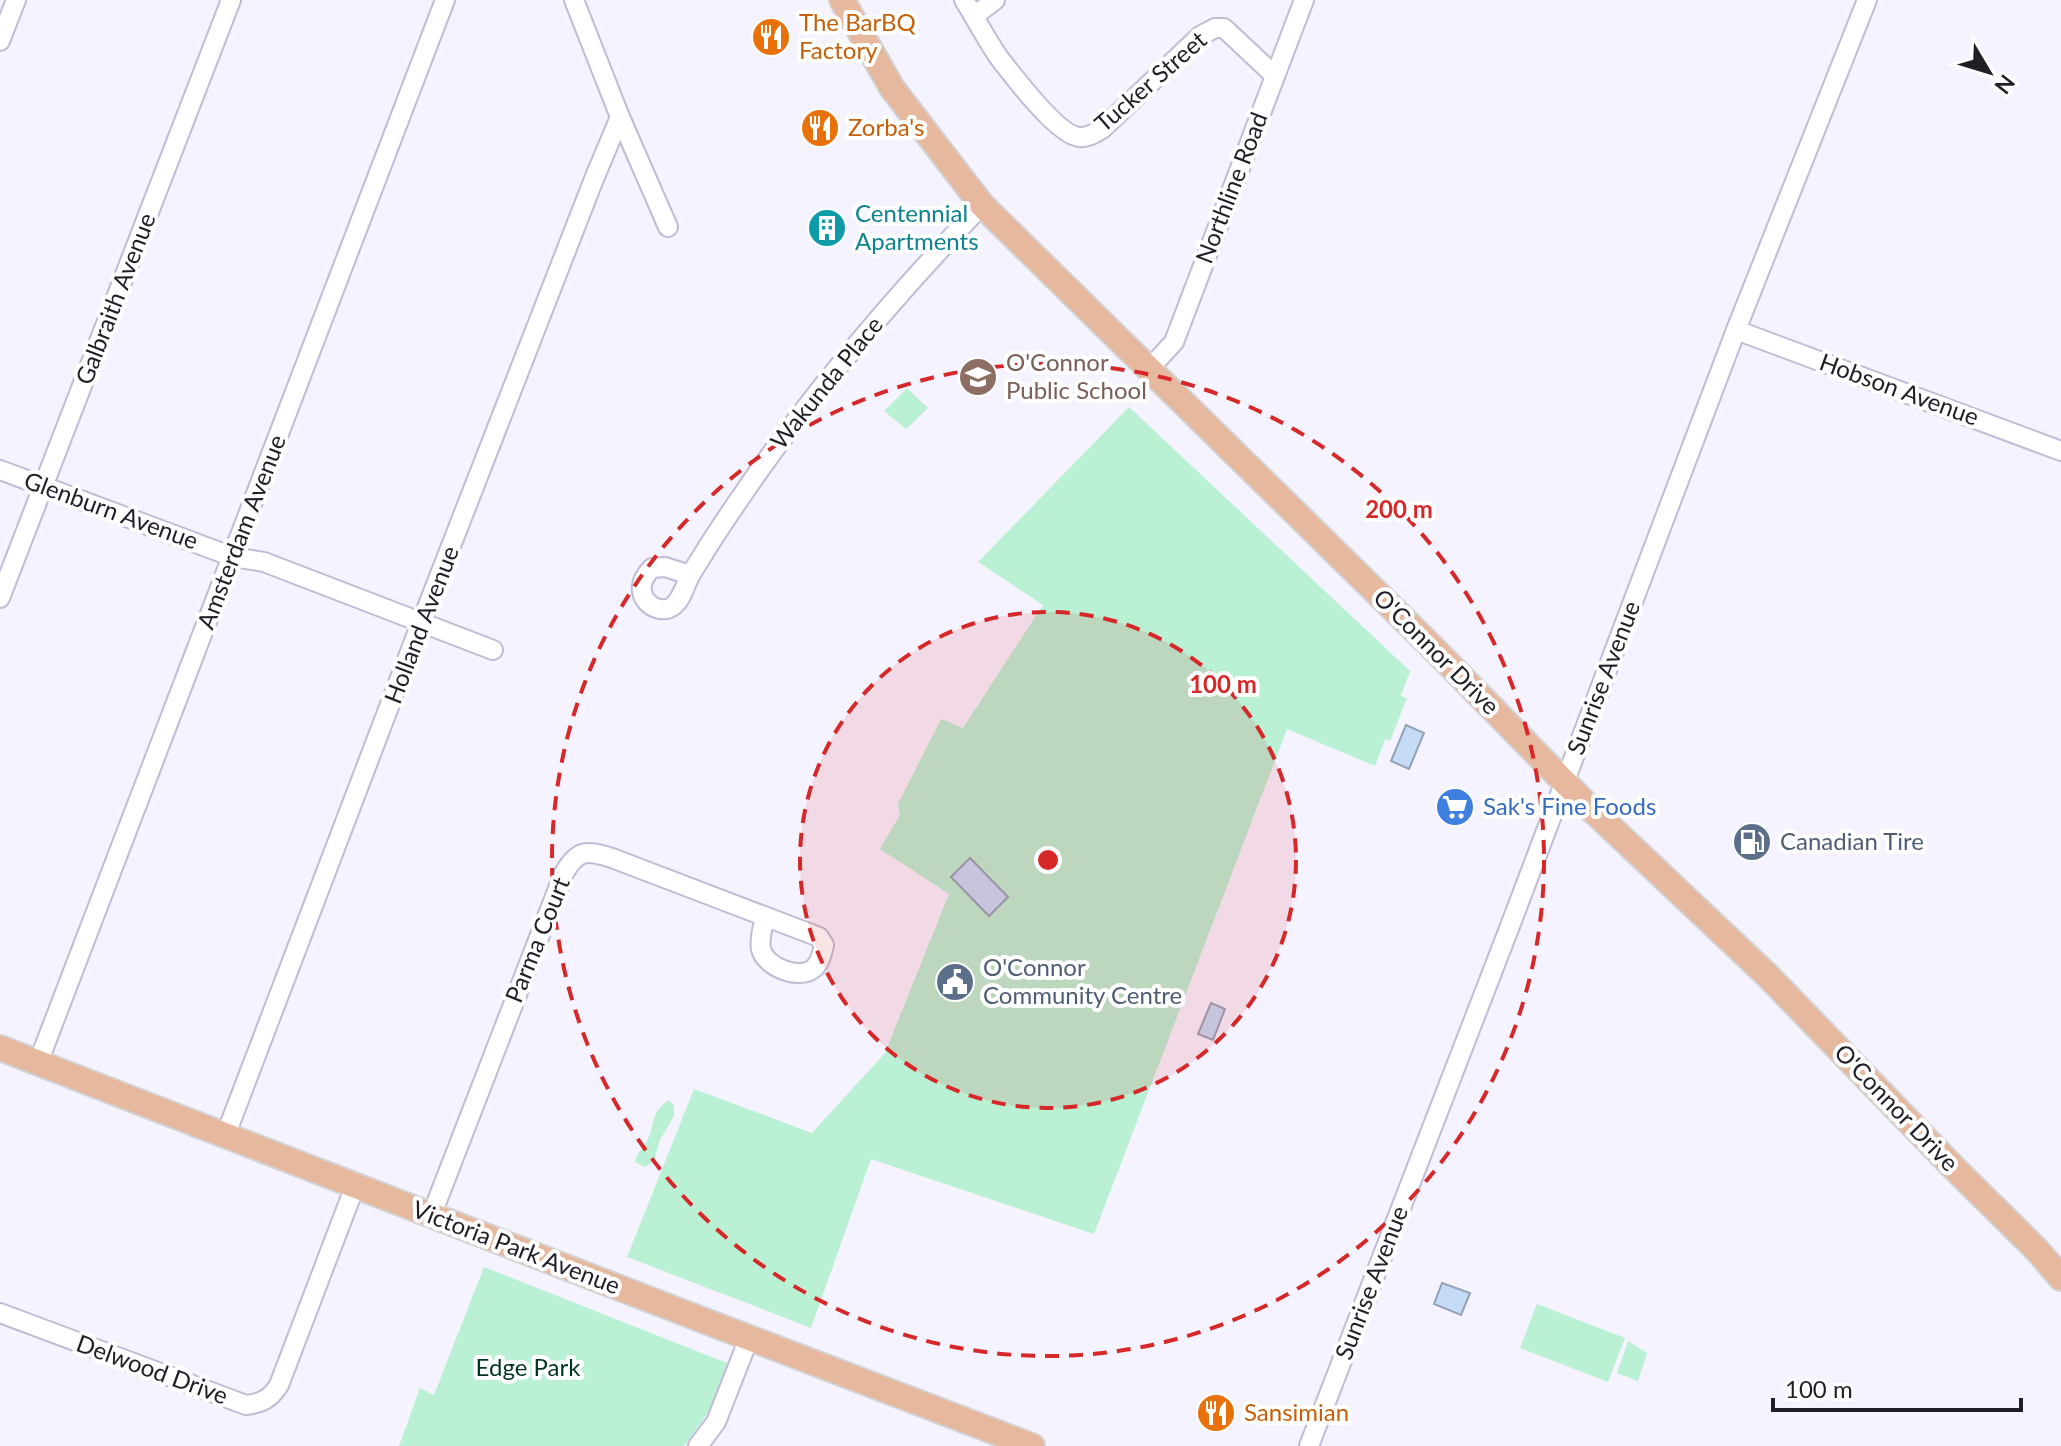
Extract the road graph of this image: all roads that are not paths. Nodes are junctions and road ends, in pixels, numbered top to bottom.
1 (16, 0) edge
2 (231, 0) edge
3 (445, 0) edge
4 (574, 0) edge
5 (842, 0) edge
6 (995, 0) edge
7 (1304, 0) edge
8 (1867, 0) edge
9 (969, 8) edge
10 (0, 41) edge
11 (1275, 76) junction
12 (620, 117) junction
13 (982, 205) junction
14 (668, 227) dead end
15 (1736, 330) junction
16 (1149, 369) junction
17 (2061, 451) edge
18 (0, 470) edge
19 (43, 486) junction
20 (233, 557) junction
21 (690, 575) dead end
22 (0, 598) edge
23 (421, 623) junction
24 (493, 650) dead end
25 (1564, 782) junction
26 (765, 917) dead end
27 (0, 1048) edge
28 (38, 1063) junction
29 (226, 1134) junction
30 (355, 1186) junction
31 (432, 1214) junction
32 (2061, 1278) edge
33 (0, 1313) edge
34 (749, 1338) junction
35 (996, 1440) edge
36 (698, 1446) edge
37 (1032, 1446) edge
38 (1309, 1446) edge

1 - 10 street
2 - 19 street, Galbraith Avenue
3 - 20 street, Amsterdam Avenue
4 - 12 street
5 - 13 main road, O'Connor Drive
6 - 9 street
7 - 11 street, Northline Road
8 - 15 street, Sunrise Avenue
9 - 11 street, Tucker Street
11 - 16 street, Northline Road
12 - 14 street
12 - 23 street, Holland Avenue
13 - 16 main road, O'Connor Drive
13 - 21 street, Wakunda Place
15 - 17 street, Hobson Avenue
15 - 25 street, Sunrise Avenue
16 - 25 main road, O'Connor Drive
18 - 19 street, Glenburn Avenue
19 - 20 street, Glenburn Avenue
19 - 22 street, Galbraith Avenue
20 - 23 street, Glenburn Avenue
20 - 28 street, Amsterdam Avenue
23 - 24 street, Glenburn Avenue
23 - 29 street, Holland Avenue
25 - 32 main road, O'Connor Drive
25 - 38 street, Sunrise Avenue
26 - 31 street, Parma Court
27 - 28 main road, Victoria Park Avenue
28 - 29 main road, Victoria Park Avenue
29 - 30 main road, Victoria Park Avenue
30 - 31 main road, Victoria Park Avenue
30 - 33 street, Delwood Drive
31 - 34 main road, Victoria Park Avenue
34 - 35 main road, Victoria Park Avenue
34 - 36 street
35 - 37 main road, Victoria Park Avenue

